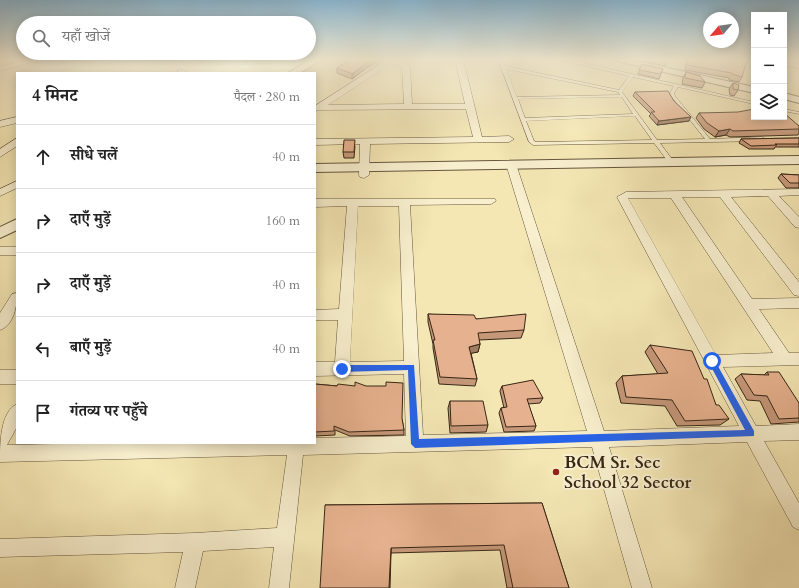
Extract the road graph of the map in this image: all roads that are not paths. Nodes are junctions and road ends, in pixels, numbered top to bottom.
1 (352, 86) edge
2 (407, 86) edge
3 (466, 86) edge
4 (511, 86) edge
5 (591, 86) edge
6 (625, 86) edge
7 (676, 86) edge
8 (683, 86) edge
9 (738, 86) edge
10 (751, 89) edge
11 (621, 93) junction
12 (787, 97) edge
13 (515, 98) junction
14 (799, 100) edge
15 (751, 102) edge
16 (471, 106) junction
17 (408, 107) junction
18 (317, 109) edge
19 (787, 111) edge
20 (799, 113) edge
21 (687, 114) junction
22 (694, 114) dead end
23 (636, 115) junction
24 (16, 120) edge
25 (523, 120) junction
26 (0, 124) edge
27 (769, 138) edge
28 (509, 139) dead end
29 (708, 139) junction
30 (478, 140) junction
31 (365, 141) junction
32 (14, 142) edge
33 (316, 142) edge
34 (656, 142) junction
35 (0, 147) edge
36 (0, 154) edge
37 (799, 160) edge
38 (671, 162) junction
39 (316, 168) edge
40 (513, 169) junction
41 (799, 169) edge
42 (365, 171) junction
43 (316, 176) edge
44 (16, 185) edge
45 (770, 192) junction
46 (799, 192) edge
47 (0, 193) edge
48 (723, 193) junction
49 (674, 194) junction
50 (491, 201) dead end
51 (404, 202) junction
52 (316, 203) edge
53 (353, 203) junction
54 (799, 224) edge
55 (16, 225) edge
56 (0, 233) edge
57 (0, 251) edge
58 (16, 251) edge
59 (799, 291) edge
60 (16, 300) edge
61 (799, 303) edge
62 (748, 304) junction
63 (346, 314) junction
64 (316, 315) edge
65 (0, 324) edge
66 (792, 359) edge
67 (712, 361) junction
68 (412, 367) junction
69 (316, 369) edge
70 (342, 369) junction
71 (0, 377) edge
72 (16, 377) edge
73 (16, 413) edge
74 (799, 432) edge
75 (752, 434) junction
76 (598, 439) junction
77 (0, 442) edge
78 (415, 444) junction
79 (296, 446) junction
80 (0, 454) edge
81 (799, 521) edge
82 (285, 537) junction
83 (195, 542) junction
84 (0, 548) edge
85 (185, 588) edge
86 (279, 588) edge
87 (642, 588) edge

1 - 18 street
2 - 17 street
3 - 16 street
4 - 13 lane
5 - 11 lane
6 - 11 lane
7 - 21 lane
8 - 15 lane
9 - 10 street
11 - 13 lane
11 - 23 lane
12 - 14 street
13 - 25 lane
16 - 17 street
16 - 30 street
17 - 18 street
19 - 20 lane
21 - 22 lane
21 - 29 lane
23 - 25 lane
23 - 34 lane
24 - 26 street
25 - 34 lane
27 - 29 lane
28 - 30 street
29 - 34 lane
30 - 31 street
31 - 33 street
31 - 42 street
32 - 35 street
32 - 36 street
34 - 38 lane
37 - 38 street
38 - 40 street
39 - 42 street
40 - 41 street
40 - 42 street
40 - 76 street
42 - 43 street
44 - 47 street
45 - 46 street
45 - 48 street
45 - 54 street
48 - 49 street
48 - 59 street
49 - 62 street
49 - 67 street
50 - 51 street
51 - 53 street
51 - 68 street
52 - 53 street
53 - 63 street
55 - 56 street
57 - 58 street
60 - 65 street
61 - 62 street
62 - 66 street
63 - 64 street
63 - 70 street
66 - 67 street
67 - 75 street
68 - 70 street
68 - 78 street
69 - 70 street
71 - 72 street
73 - 77 street
74 - 75 street
75 - 76 street
75 - 81 street
76 - 78 street
76 - 87 street
78 - 79 street
79 - 80 street
79 - 82 street
82 - 83 street
82 - 86 street
83 - 84 street
83 - 85 street

